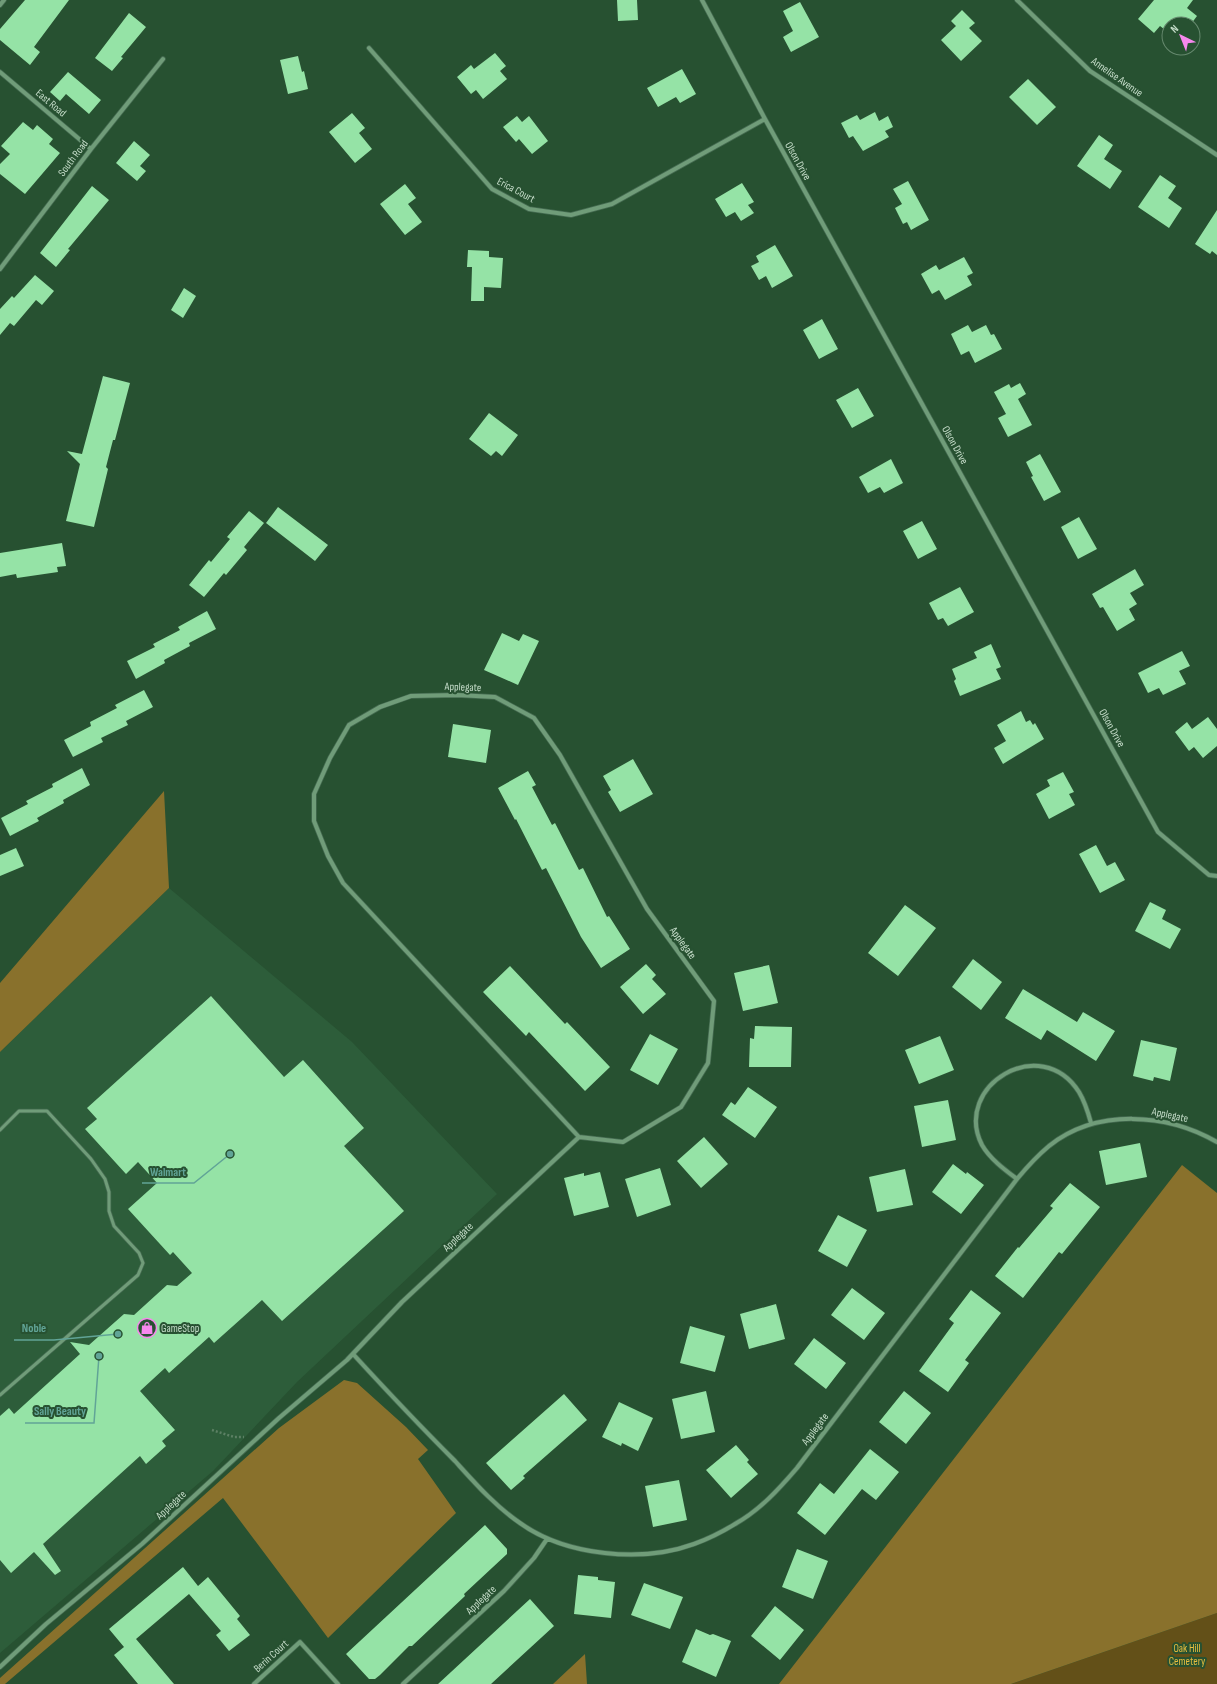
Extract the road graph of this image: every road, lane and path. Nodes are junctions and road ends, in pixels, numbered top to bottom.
1 (4, 0) edge
2 (702, 0) edge
3 (1017, 0) edge
4 (0, 5) edge
5 (369, 48) dead end
6 (163, 59) dead end
7 (0, 72) edge
8 (765, 119) junction
9 (91, 148) junction
10 (1217, 155) edge
11 (0, 269) edge
12 (1217, 876) edge
13 (1091, 1123) junction
14 (0, 1130) edge
15 (579, 1137) junction
16 (1217, 1142) edge
17 (1017, 1179) junction
18 (353, 1354) junction
19 (0, 1395) edge
20 (212, 1430) dead end
21 (258, 1437) junction
22 (547, 1539) junction
23 (0, 1667) edge
24 (254, 1684) edge
25 (338, 1684) edge
26 (403, 1684) edge

1 - 4 street
2 - 8 street, Olson Drive
3 - 10 street, Annelise Avenue
5 - 8 street, Erica Court
6 - 9 street, South Road
7 - 9 street, East Road
8 - 12 street, Olson Drive
9 - 11 street, South Road
13 - 16 street, Applegate
13 - 17 street, Applegate
13 - 17 street
14 - 19 lane
15 - 15 street, Applegate
15 - 18 street, Applegate
17 - 22 street, Applegate
18 - 21 street, Applegate
18 - 22 street, Applegate
20 - 21 path
21 - 23 street, Applegate
22 - 26 street, Applegate
24 - 25 street, Berin Court

